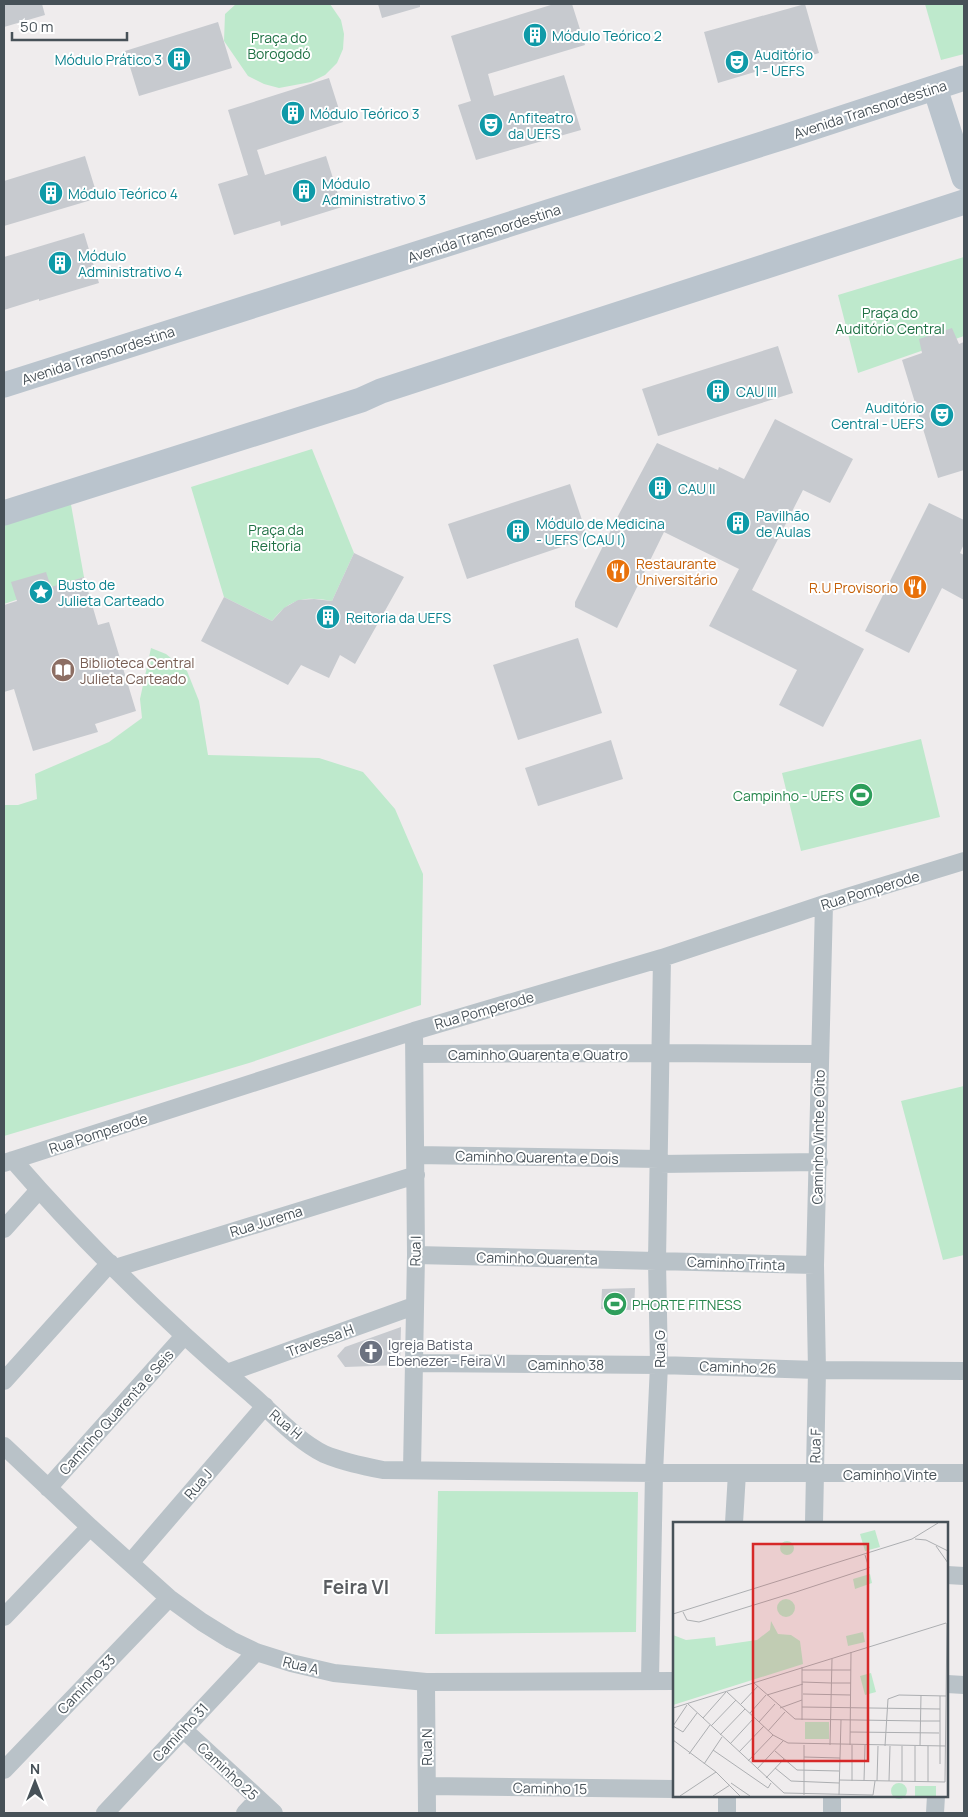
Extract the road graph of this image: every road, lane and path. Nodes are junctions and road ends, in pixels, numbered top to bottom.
1 (964, 78) edge
2 (935, 88) junction
3 (964, 178) edge
4 (964, 202) edge
5 (4, 385) edge
6 (4, 512) edge
7 (964, 861) edge
8 (824, 904) junction
9 (662, 958) junction
10 (414, 1031) junction
11 (660, 1053) junction
12 (415, 1054) junction
13 (819, 1054) junction
14 (416, 1155) junction
15 (8, 1162) edge
16 (659, 1162) junction
17 (819, 1162) junction
18 (416, 1175) junction
19 (39, 1190) junction
20 (4, 1229) edge
21 (416, 1255) junction
22 (657, 1260) junction
23 (113, 1265) junction
24 (815, 1265) junction
25 (414, 1306) junction
26 (184, 1336) junction
27 (413, 1363) junction
28 (659, 1365) junction
29 (817, 1370) junction
30 (964, 1371) edge
31 (227, 1374) junction
32 (4, 1381) edge
33 (265, 1406) junction
34 (7, 1455) edge
35 (412, 1470) junction
36 (654, 1473) junction
37 (737, 1473) junction
38 (964, 1473) edge
39 (815, 1474) junction
40 (48, 1488) junction
41 (734, 1522) edge
42 (814, 1522) edge
43 (90, 1527) junction
44 (131, 1562) junction
45 (948, 1575) edge
46 (964, 1576) edge
47 (169, 1598) junction
48 (4, 1617) edge
49 (256, 1652) junction
50 (650, 1680) junction
51 (673, 1681) edge
52 (426, 1682) junction
53 (948, 1684) edge
54 (964, 1684) edge
55 (183, 1729) junction
56 (4, 1770) edge
57 (426, 1786) junction
58 (673, 1790) edge
59 (727, 1797) edge
60 (832, 1797) edge
61 (936, 1797) edge
62 (258, 1799) junction
63 (105, 1813) edge
64 (245, 1813) edge
65 (274, 1813) edge
66 (427, 1813) edge
67 (727, 1813) edge
68 (832, 1813) edge
69 (936, 1813) edge

1 - 2 street, Avenida Transnordestina
2 - 3 street
2 - 5 street, Avenida Transnordestina
4 - 6 street
7 - 8 street, Rua Pomperode
8 - 9 street, Rua Pomperode
8 - 13 street, Caminho Vinte e Oito
9 - 10 street, Rua Pomperode
9 - 11 street, Rua G
10 - 12 street, Rua I
10 - 15 street, Rua Pomperode
11 - 12 street, Caminho Quarenta e Quatro
11 - 13 street, Caminho Quarenta e Quatro
11 - 16 street, Rua G
12 - 14 street, Rua I
13 - 17 street, Caminho Vinte e Oito
14 - 16 street, Caminho Quarenta e Dois
14 - 18 street, Rua I
15 - 19 street, Rua H
16 - 17 street, Caminho Quarenta e Dois
16 - 22 street, Rua G
17 - 24 street, Caminho Vinte e Oito
18 - 21 street, Rua I
18 - 23 street, Rua Jurema
19 - 20 street
19 - 23 street, Rua H
21 - 22 street, Caminho Quarenta
21 - 25 street, Rua I
22 - 24 street, Caminho Trinta
22 - 28 street, Rua G
23 - 26 street, Rua H
23 - 32 street
24 - 29 street, Caminho Vinte e Oito
25 - 27 street, Rua I
25 - 31 street, Travessa H
26 - 31 street, Rua H
26 - 40 street, Caminho Quarenta e Seis
27 - 28 street, Caminho 38
27 - 35 street, Rua I
28 - 29 street, Caminho 26
28 - 36 street, Rua G
29 - 30 street, Caminho 26
29 - 39 street, Rua F
31 - 33 street, Rua H
33 - 35 street, Rua H
33 - 44 street, Rua J
34 - 40 street, Rua A
35 - 36 street, Rua H
36 - 37 street, Rua H
36 - 50 street, Rua G
37 - 39 street, Caminho Vinte
37 - 41 street
38 - 39 street, Caminho Vinte
39 - 42 street, Rua F
40 - 43 street, Rua A
43 - 44 street, Rua A
43 - 48 street
44 - 47 street, Rua A
45 - 46 street
47 - 49 street, Rua A
47 - 56 street, Caminho 33
49 - 52 street, Rua A
49 - 55 street, Caminho 31
50 - 51 street, Rua A
50 - 52 street, Rua A
52 - 57 street, Rua N
53 - 54 street
55 - 62 street, Caminho 25
55 - 63 street, Caminho 31
57 - 58 street, Caminho 15
57 - 66 street, Rua N
59 - 67 street
60 - 68 street
61 - 69 street
62 - 64 street
62 - 65 street, Caminho 25

